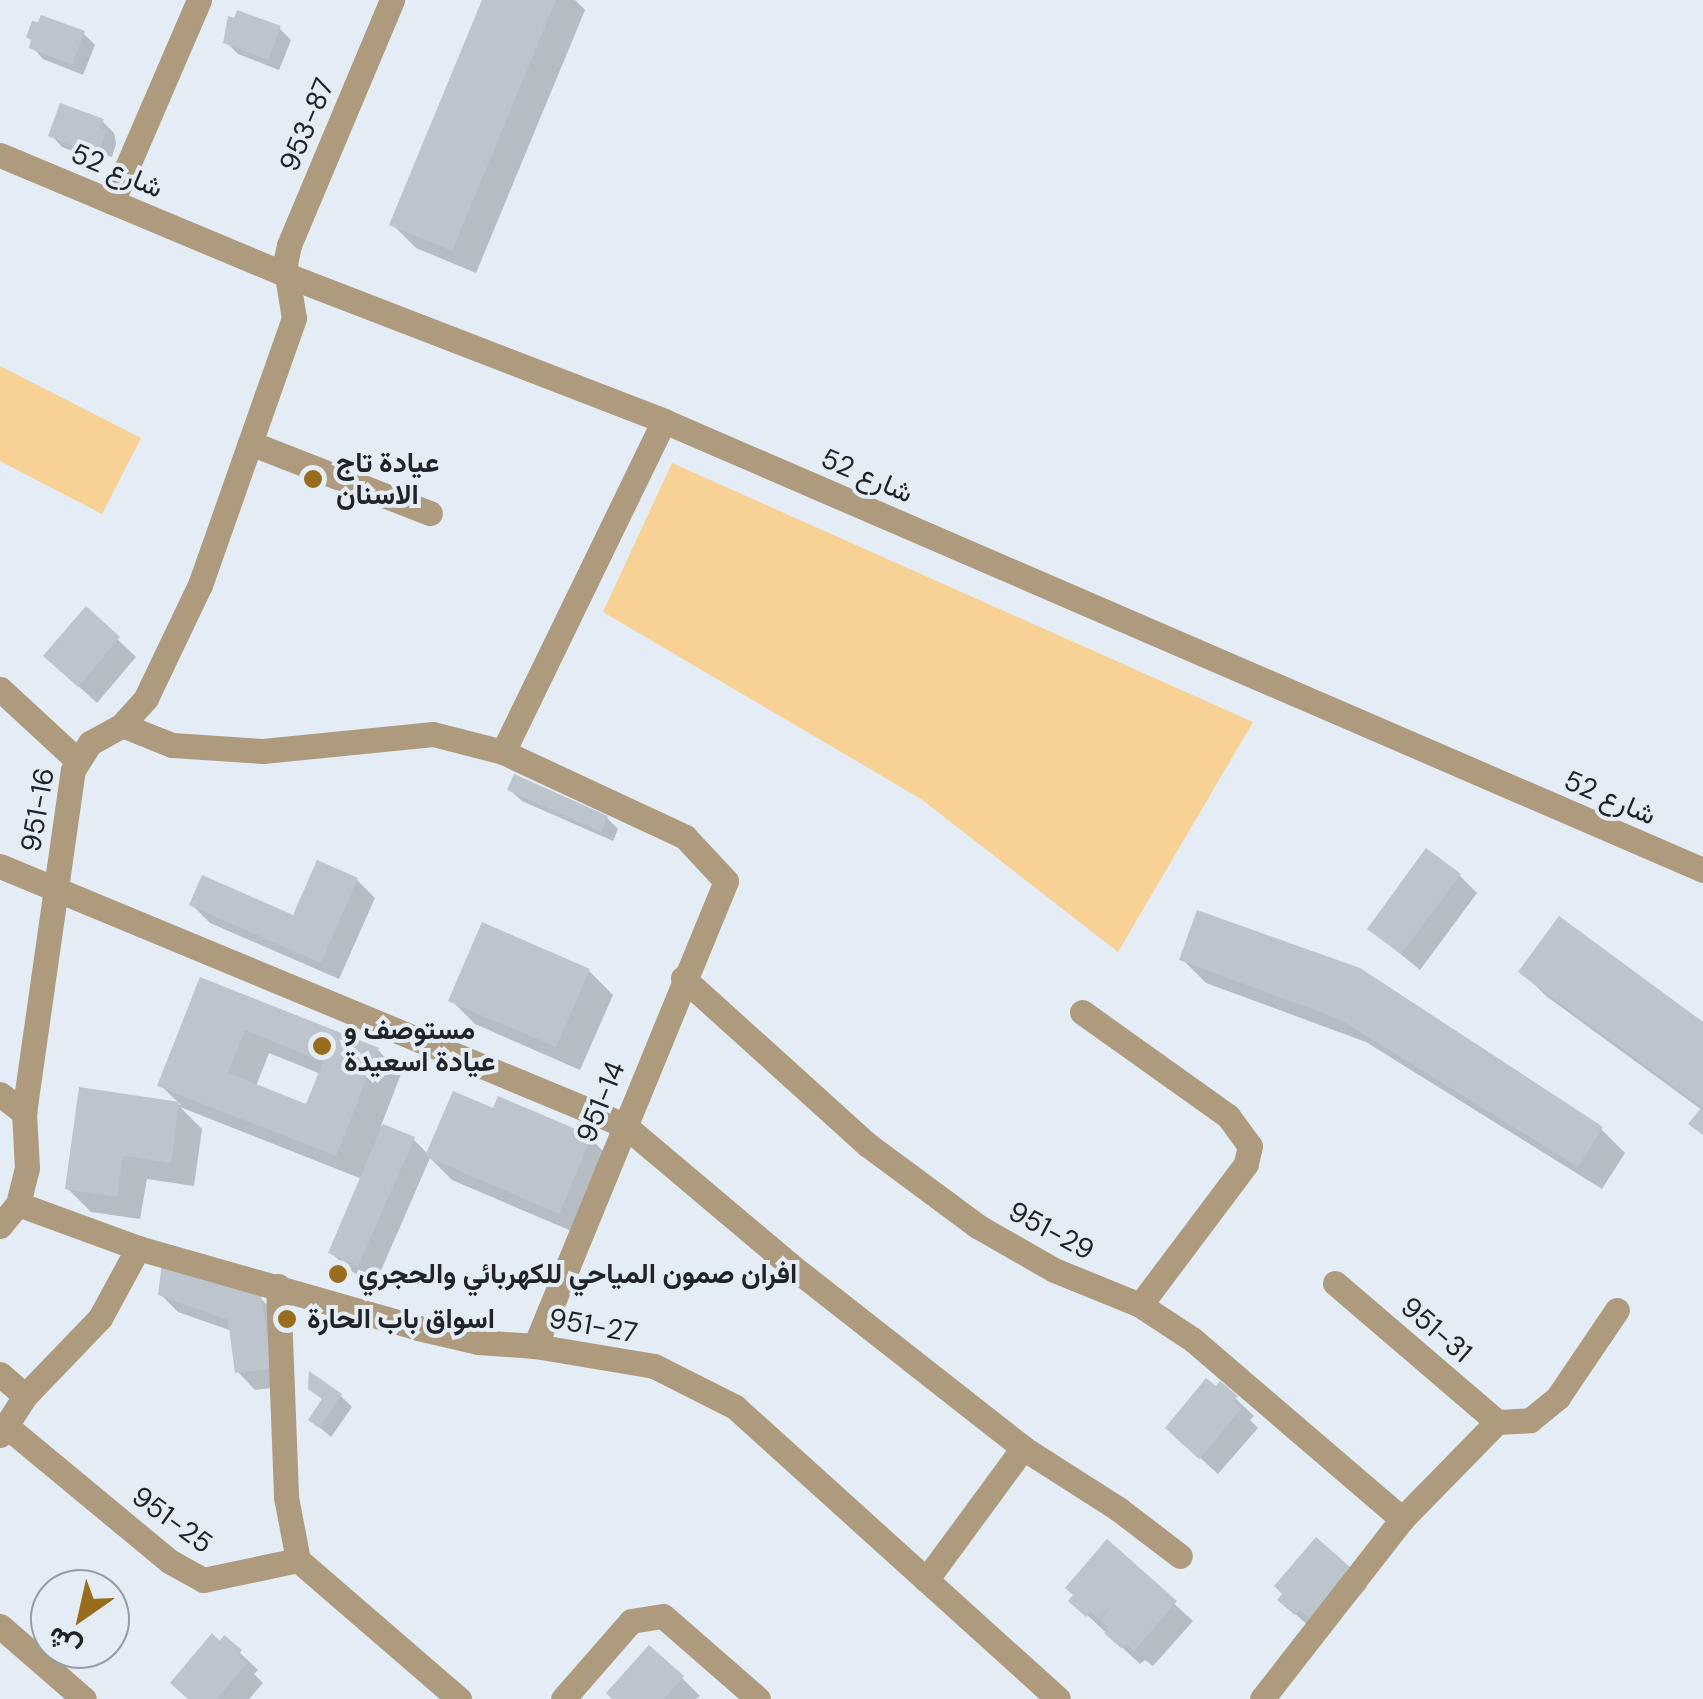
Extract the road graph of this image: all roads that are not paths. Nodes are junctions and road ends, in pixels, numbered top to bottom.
1 (199, 0) edge
2 (392, 0) edge
3 (0, 155) edge
4 (112, 202) junction
5 (288, 276) junction
6 (664, 421) junction
7 (250, 442) junction
8 (430, 513) dead end
9 (0, 689) edge
10 (122, 725) junction
11 (503, 752) junction
12 (77, 760) junction
13 (0, 866) edge
14 (1703, 870) edge
15 (55, 891) junction
16 (683, 978) junction
17 (1082, 1012) dead end
18 (0, 1094) edge
19 (24, 1114) junction
20 (624, 1125) junction
21 (18, 1204) junction
22 (0, 1226) edge
23 (138, 1248) junction
24 (1336, 1283) dead end
25 (278, 1286) junction
26 (1140, 1306) junction
27 (1618, 1310) dead end
28 (535, 1346) junction
29 (0, 1374) edge
30 (25, 1396) junction
31 (1497, 1422) junction
32 (3, 1430) edge
33 (1024, 1448) junction
34 (1402, 1518) junction
35 (1180, 1556) dead end
36 (298, 1560) junction
37 (926, 1580) junction
38 (0, 1626) edge
39 (84, 1699) edge
40 (459, 1699) edge
41 (563, 1699) edge
42 (758, 1699) edge
43 (1058, 1699) edge
44 (1262, 1699) edge

1 - 4 street
2 - 5 street, 953-87
3 - 4 street, شارع 52
4 - 5 street, شارع 52
5 - 6 street, شارع 52
5 - 7 street, 951-16
6 - 11 street
6 - 14 street, شارع 52
7 - 8 street
7 - 10 street, 951-16
9 - 12 street
10 - 11 street
10 - 12 street, 951-16
11 - 16 street, 951-14
12 - 15 street, 951-16
13 - 15 street
15 - 19 street, 951-16
15 - 20 street
16 - 20 street, 951-14
16 - 26 street, 951-29
17 - 26 street
18 - 19 street
19 - 21 street, 951-16
20 - 28 street, 951-14
20 - 33 street
21 - 22 street, 951-16
21 - 23 street, 951-27
23 - 25 street, 951-27
23 - 30 street
24 - 31 street, 951-31
25 - 28 street, 951-27
25 - 36 street
26 - 34 street, 951-29
27 - 31 street
28 - 37 street, 951-27
29 - 30 street
30 - 32 street
31 - 34 street
32 - 36 street, 951-25
33 - 35 street
33 - 37 street
34 - 44 street
36 - 40 street
37 - 43 street, 951-27
38 - 39 street
41 - 42 street

